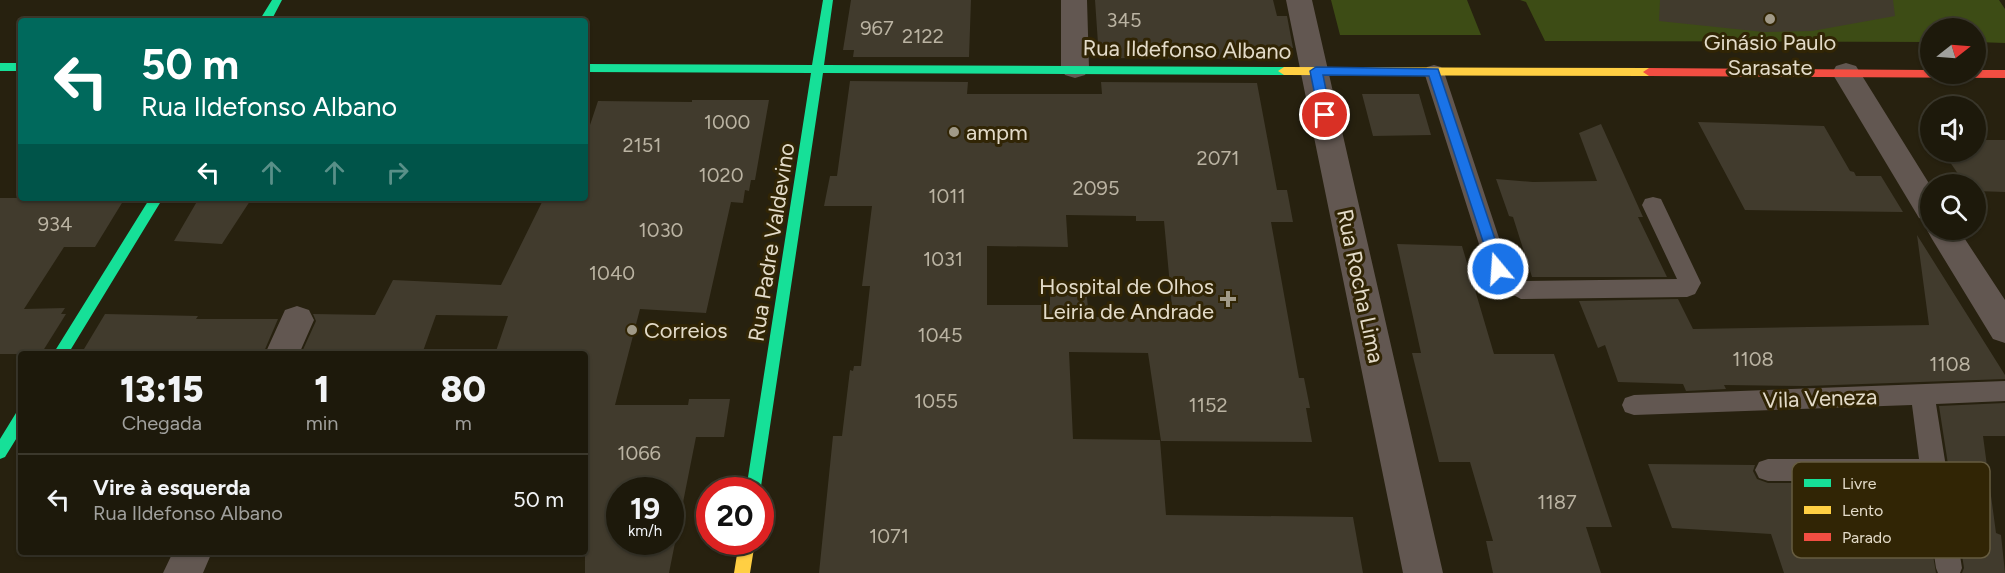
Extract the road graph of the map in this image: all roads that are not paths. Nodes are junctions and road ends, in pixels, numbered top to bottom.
1 (278, 0) edge
2 (828, 0) edge
3 (1074, 0) edge
4 (1299, 0) edge
5 (267, 18) edge
6 (0, 67) edge
7 (18, 67) edge
8 (588, 68) edge
9 (818, 69) junction
10 (1075, 69) junction
11 (1316, 71) junction
12 (1434, 72) junction
13 (1846, 73) junction
14 (2005, 74) edge
15 (1920, 194) edge
16 (155, 201) edge
17 (1653, 205) dead end
18 (1949, 240) edge
19 (297, 320) dead end
20 (2005, 329) edge
21 (62, 351) edge
22 (283, 351) edge
23 (2005, 391) edge
24 (1922, 394) junction
25 (1634, 405) dead end
26 (18, 423) edge
27 (0, 452) edge
28 (1933, 462) edge
29 (1768, 470) dead end
30 (1792, 470) edge
31 (756, 477) edge
32 (191, 555) edge
33 (745, 555) edge
34 (1947, 558) edge
35 (1949, 568) dead end
36 (183, 573) edge
37 (742, 573) edge
38 (1423, 573) edge

1 - 5 street
2 - 9 street, Rua Padre Valdevino
3 - 10 street
4 - 11 street, Rua Rocha Lima
6 - 7 street
8 - 9 street, Rua Ildefonso Albano
9 - 10 street, Rua Ildefonso Albano
9 - 31 street, Rua Padre Valdevino
10 - 11 street, Rua Ildefonso Albano
11 - 12 street, Rua Ildefonso Albano
11 - 38 street, Rua Rocha Lima
12 - 13 street, Rua Ildefonso Albano
12 - 17 lane
13 - 14 street, Rua Ildefonso Albano
13 - 15 street
16 - 21 street
18 - 20 street
19 - 22 street
23 - 24 lane, Vila Veneza
24 - 25 lane, Vila Veneza
24 - 28 lane
26 - 27 street
29 - 30 lane
32 - 36 street
33 - 37 street
34 - 35 lane

